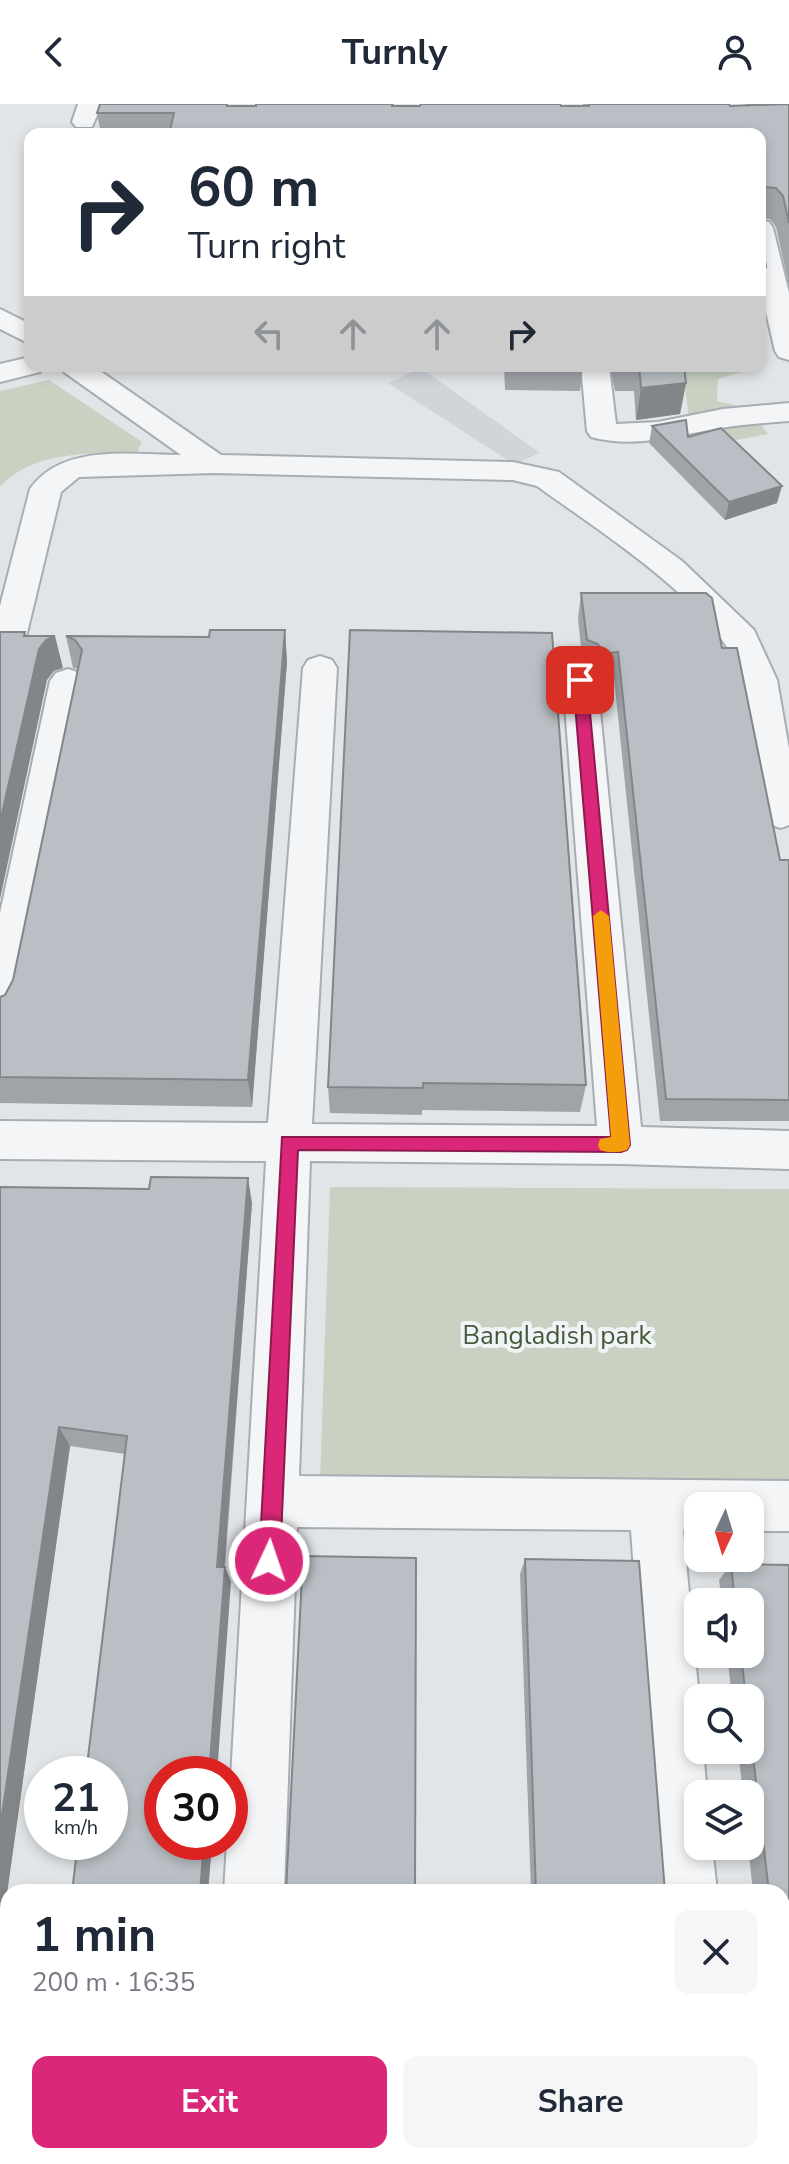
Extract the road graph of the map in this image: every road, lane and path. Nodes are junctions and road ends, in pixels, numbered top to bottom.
1 (766, 253) edge
2 (0, 317) edge
3 (24, 332) edge
4 (789, 351) edge
5 (24, 367) edge
6 (83, 372) edge
7 (596, 372) edge
8 (0, 373) edge
9 (789, 412) edge
10 (214, 464) junction
11 (10, 633) edge
12 (320, 668) dead end
13 (580, 680) dead end
14 (68, 681) dead end
15 (781, 814) dead end
16 (0, 1008) edge
17 (0, 1140) edge
18 (289, 1142) junction
19 (621, 1145) junction
20 (789, 1150) edge
21 (272, 1501) junction
22 (655, 1504) junction
23 (789, 1506) edge
24 (254, 1884) edge
25 (686, 1884) edge

1 - 4 street
2 - 3 street
5 - 8 street
6 - 10 street
7 - 9 street
10 - 11 street
10 - 15 street
12 - 18 street
13 - 19 street
14 - 16 street
17 - 18 street
18 - 19 street
18 - 21 street
19 - 20 street
21 - 22 street
21 - 24 street
22 - 23 street
22 - 25 street

